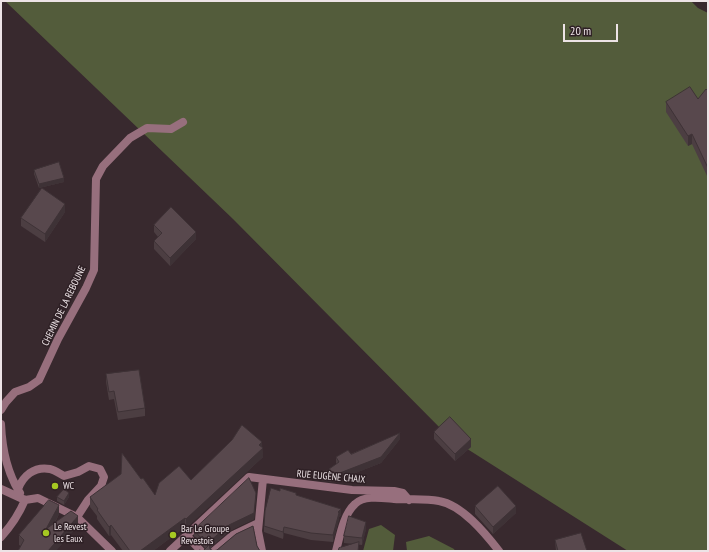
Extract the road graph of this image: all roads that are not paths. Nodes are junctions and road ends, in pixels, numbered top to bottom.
1 (183, 122) dead end
2 (1, 410) edge
3 (1, 424) edge
4 (262, 479) junction
5 (1, 489) edge
6 (18, 489) junction
7 (25, 500) junction
8 (409, 500) junction
9 (77, 517) junction
10 (258, 523) junction
11 (187, 536) junction
12 (1, 537) edge
13 (112, 551) edge
14 (170, 551) edge
15 (201, 551) edge
16 (214, 551) edge
17 (262, 551) edge
18 (336, 551) edge
19 (499, 551) edge

1 - 2 street, CHEMIN DE LA REBOUNE
3 - 6 street
4 - 8 street, RUE EUGÈNE CHAIX
4 - 10 street
4 - 11 street, RUE EUGÈNE CHAIX
5 - 7 street
6 - 7 street
6 - 9 street
7 - 9 street
7 - 12 street
8 - 18 street
8 - 19 street
9 - 13 street
10 - 16 street
10 - 17 street
11 - 14 street
11 - 15 street

